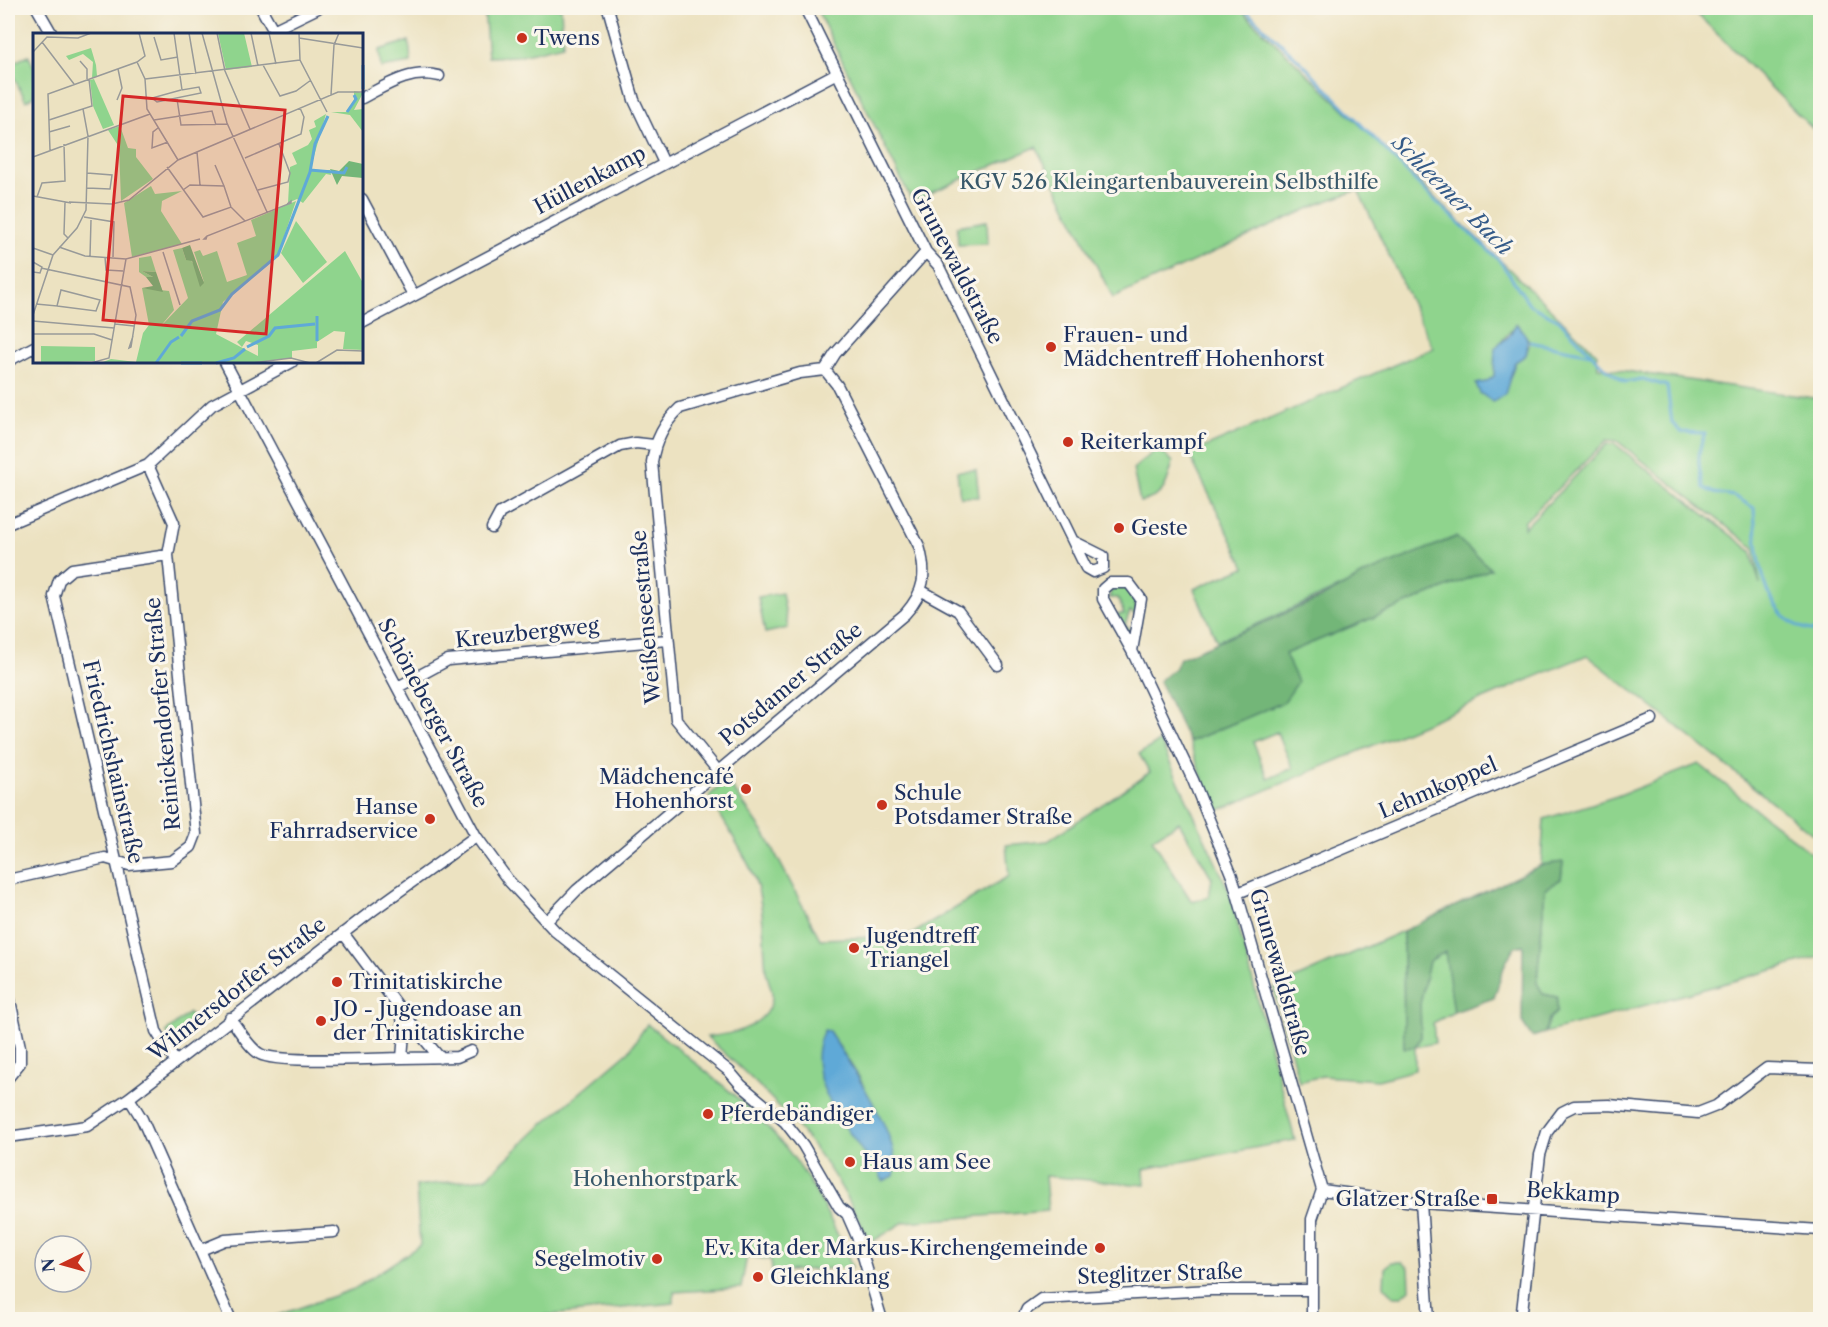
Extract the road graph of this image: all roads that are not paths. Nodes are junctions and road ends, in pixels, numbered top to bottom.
1 (37, 8) edge
2 (261, 8) edge
3 (318, 8) edge
4 (609, 8) edge
5 (805, 8) edge
6 (275, 32) edge
7 (51, 33) edge
8 (837, 73) junction
9 (439, 76) dead end
10 (363, 97) edge
11 (664, 163) junction
12 (363, 201) edge
13 (926, 252) junction
14 (413, 296) junction
15 (363, 322) edge
16 (33, 347) edge
17 (8, 362) edge
18 (226, 363) edge
19 (290, 363) edge
20 (825, 370) junction
21 (240, 390) junction
22 (654, 445) junction
23 (148, 465) junction
24 (8, 524) edge
25 (492, 528) dead end
26 (1075, 542) dead end
27 (168, 555) junction
28 (922, 591) junction
29 (667, 640) junction
30 (1132, 651) junction
31 (998, 665) dead end
32 (398, 687) junction
33 (1652, 718) dead end
34 (718, 771) junction
35 (476, 836) junction
36 (116, 862) junction
37 (8, 879) edge
38 (1238, 893) junction
39 (546, 922) junction
40 (343, 933) junction
41 (8, 991) edge
42 (401, 1010) junction
43 (230, 1018) junction
44 (471, 1051) dead end
45 (402, 1058) junction
46 (440, 1058) junction
47 (175, 1061) junction
48 (1821, 1070) edge
49 (8, 1078) edge
50 (129, 1098) junction
51 (8, 1137) edge
52 (1322, 1190) junction
53 (1421, 1203) junction
54 (1535, 1209) junction
55 (1821, 1230) edge
56 (334, 1232) dead end
57 (201, 1250) junction
58 (870, 1282) junction
59 (1310, 1290) junction
60 (231, 1320) edge
61 (875, 1320) edge
62 (882, 1320) edge
63 (1022, 1320) edge
64 (1312, 1320) edge
65 (1430, 1320) edge
66 (1521, 1320) edge

1 - 7 street
2 - 6 street
3 - 6 street
4 - 11 street
5 - 8 street, Grunewaldstraße
8 - 11 street, Hüllenkamp
8 - 13 street, Grunewaldstraße
9 - 10 street
11 - 14 street, Hüllenkamp
12 - 14 street
13 - 20 street
13 - 26 street, Grunewaldstraße
14 - 15 street, Hüllenkamp
16 - 17 street
18 - 21 street, Schöneberger Straße
19 - 21 street
20 - 22 street, Weißenseestraße
20 - 28 street
21 - 23 street
21 - 32 street, Schöneberger Straße
22 - 25 street
22 - 29 street, Weißenseestraße
23 - 24 street
23 - 27 street, Reinickendorfer Straße
27 - 36 street, Reinickendorfer Straße
27 - 36 street, Friedrichshainstraße
28 - 31 street
28 - 34 street, Potsdamer Straße
29 - 32 street, Kreuzbergweg
29 - 34 street, Weißenseestraße
30 - 30 street, Grunewaldstraße
30 - 38 street, Grunewaldstraße
32 - 35 street, Schöneberger Straße
33 - 38 street, Lehmkoppel
34 - 39 street, Potsdamer Straße
35 - 39 street, Schöneberger Straße
35 - 40 street, Wilmersdorfer Straße
36 - 37 street, Reinickendorfer Straße
36 - 47 street, Friedrichshainstraße
38 - 52 street, Grunewaldstraße
39 - 58 street, Schöneberger Straße
40 - 42 street
40 - 43 street, Wilmersdorfer Straße
41 - 49 street
42 - 45 street
42 - 46 street
43 - 45 street
43 - 47 street, Wilmersdorfer Straße
44 - 46 street
45 - 46 street
47 - 50 street, Wilmersdorfer Straße
48 - 54 street
50 - 51 street, Wilmersdorfer Straße
50 - 57 street
52 - 53 street, Bekkamp
52 - 59 street
53 - 54 street, Bekkamp
53 - 65 street
54 - 55 street, Bekkamp
54 - 66 street
56 - 57 street
57 - 60 street
58 - 61 street, Schöneberger Straße
58 - 62 street, Schöneberger Straße
59 - 63 street, Steglitzer Straße
59 - 64 street

